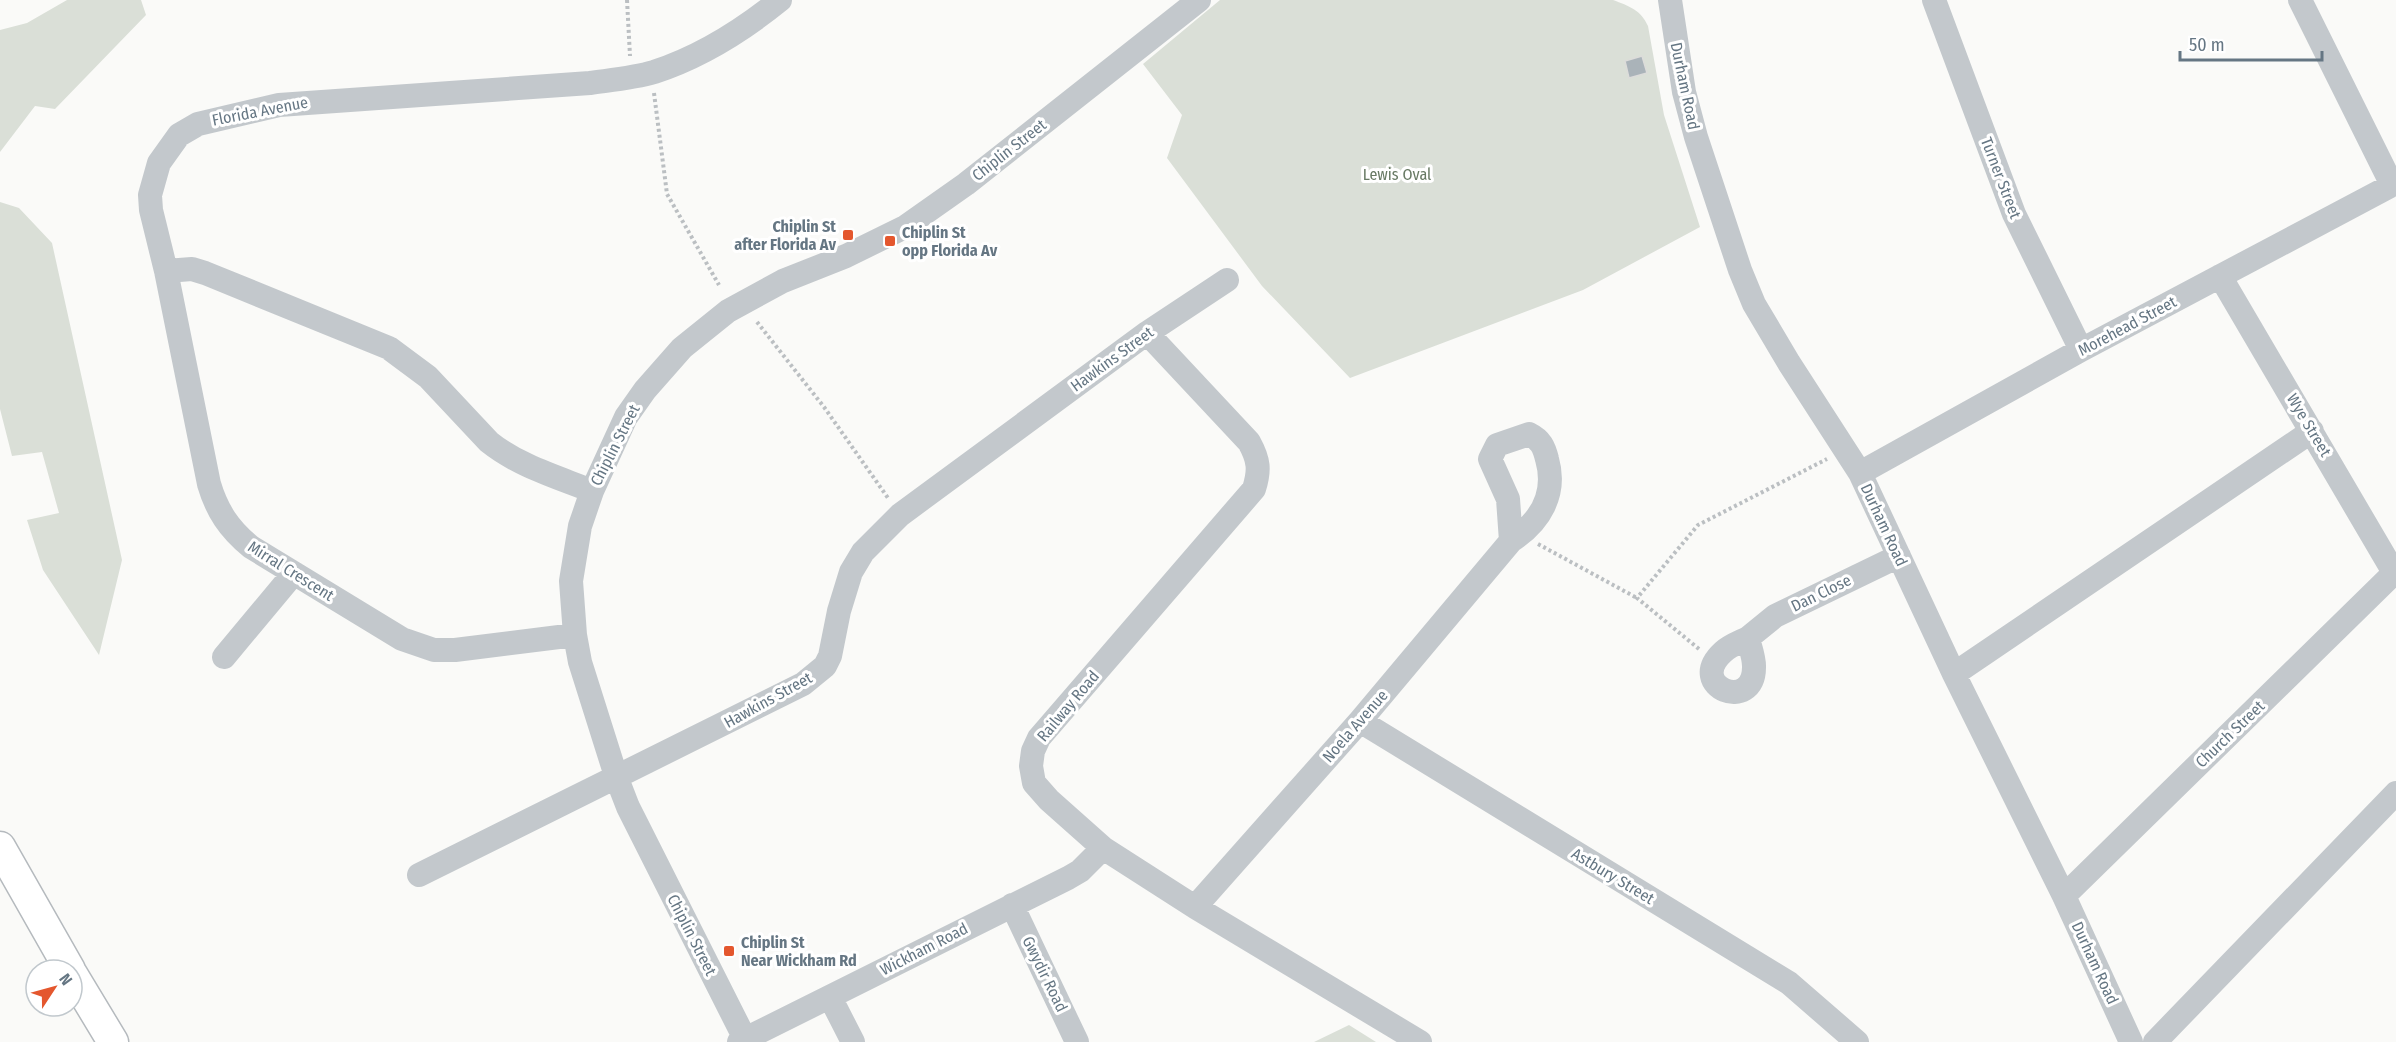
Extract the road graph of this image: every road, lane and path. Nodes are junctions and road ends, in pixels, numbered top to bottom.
1 (627, 0) edge
2 (780, 0) edge
3 (1199, 0) edge
4 (1670, 0) edge
5 (1935, 0) edge
6 (2300, 0) edge
7 (630, 56) dead end
8 (654, 92) dead end
9 (2394, 184) edge
10 (166, 271) junction
11 (2220, 276) junction
12 (1227, 280) dead end
13 (719, 285) dead end
14 (757, 322) dead end
15 (1147, 333) junction
16 (2081, 350) junction
17 (2312, 431) junction
18 (1827, 459) dead end
19 (1860, 473) junction
20 (592, 491) junction
21 (888, 498) dead end
22 (1511, 542) dead end
23 (1537, 543) dead end
24 (1899, 556) junction
25 (294, 573) junction
26 (2395, 573) edge
27 (1637, 598) junction
28 (575, 635) junction
29 (1748, 638) dead end
30 (1701, 650) dead end
31 (224, 657) dead end
32 (1954, 674) junction
33 (1360, 721) junction
34 (616, 776) junction
35 (2396, 793) edge
36 (0, 847) edge
37 (1104, 848) junction
38 (418, 875) dead end
39 (2064, 896) junction
40 (1012, 905) junction
41 (1196, 907) junction
42 (63, 958) edge
43 (84, 994) edge
44 (830, 997) junction
45 (742, 1041) edge
46 (113, 1042) edge
47 (853, 1042) edge
48 (1077, 1042) edge
49 (1420, 1042) edge
50 (1857, 1042) edge
51 (2131, 1042) edge
52 (2155, 1042) edge

1 - 7 path
2 - 10 street, Florida Avenue
3 - 20 street, Chiplin Street
4 - 19 street, Durham Road
5 - 16 street, Turner Street
6 - 9 street
8 - 13 path
9 - 11 street, Morehead Street
10 - 20 street
10 - 25 street, Mirral Crescent
11 - 16 street, Morehead Street
11 - 17 street, Wye Street
12 - 15 street, Hawkins Street
14 - 21 path
15 - 34 street, Hawkins Street
15 - 37 street, Railway Road
16 - 19 street, Morehead Street
17 - 26 street, Wye Street
17 - 32 street
18 - 27 path
19 - 24 street, Durham Road
20 - 28 street, Chiplin Street
22 - 33 street, Noela Avenue
23 - 27 path
24 - 29 street, Dan Close
24 - 32 street, Durham Road
25 - 28 street, Mirral Crescent
25 - 31 street
26 - 39 street, Church Street
27 - 30 path
28 - 34 street, Chiplin Street
32 - 39 street, Durham Road
33 - 41 street, Noela Avenue
33 - 50 street, Astbury Street
34 - 38 street, Hawkins Street
34 - 45 street, Chiplin Street
35 - 52 street
36 - 42 main road
37 - 40 street, Wickham Road
37 - 41 street, Railway Road
39 - 51 street, Durham Road
40 - 44 street, Wickham Road
40 - 48 street, Gwydir Road
41 - 49 street, Railway Road
43 - 46 main road
44 - 45 street, Wickham Road
44 - 47 street

